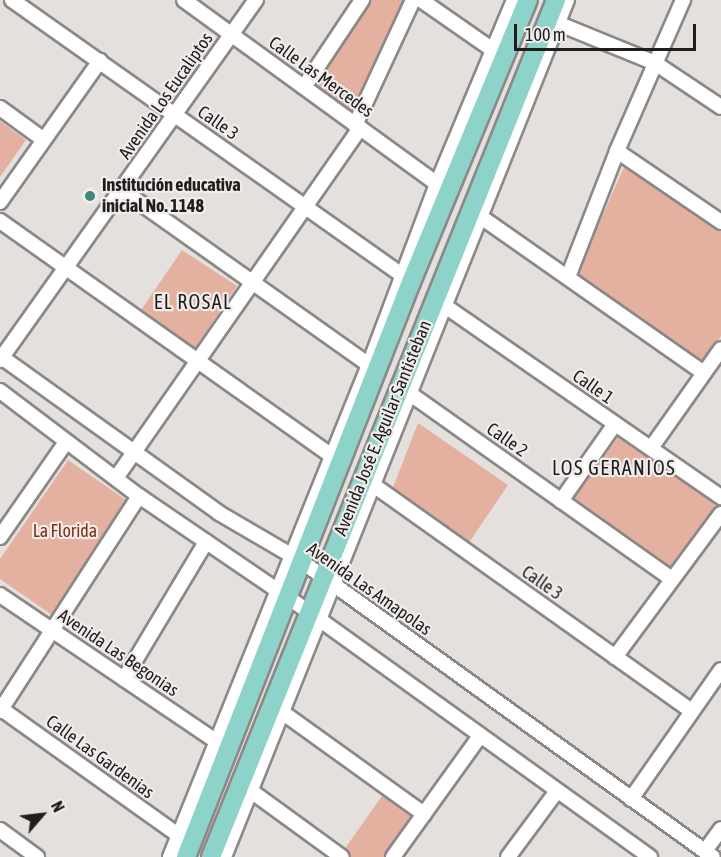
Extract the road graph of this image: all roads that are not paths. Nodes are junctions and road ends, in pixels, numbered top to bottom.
1 (12, 0) edge
2 (184, 0) edge
3 (256, 0) edge
4 (362, 0) edge
5 (413, 0) edge
6 (421, 0) edge
7 (514, 0) edge
8 (528, 0) edge
9 (556, 0) edge
10 (567, 0) edge
11 (683, 0) edge
12 (557, 23) junction
13 (232, 35) junction
14 (493, 50) junction
15 (100, 61) junction
16 (655, 63) junction
17 (303, 87) junction
18 (721, 107) edge
19 (0, 108) edge
20 (175, 114) junction
21 (358, 126) junction
22 (44, 140) junction
23 (617, 151) junction
24 (437, 184) junction
25 (122, 190) junction
26 (0, 201) edge
27 (305, 207) junction
28 (481, 217) junction
29 (0, 221) edge
30 (721, 222) edge
31 (66, 268) junction
32 (403, 276) junction
33 (568, 277) junction
34 (253, 283) junction
35 (445, 306) junction
36 (721, 349) edge
37 (1, 358) edge
38 (198, 361) junction
39 (369, 365) junction
40 (704, 373) junction
41 (0, 391) edge
42 (409, 393) junction
43 (615, 424) junction
44 (66, 441) junction
45 (651, 448) junction
46 (135, 453) junction
47 (331, 455) junction
48 (116, 478) junction
49 (372, 484) junction
50 (139, 496) junction
51 (721, 497) edge
52 (561, 501) junction
53 (721, 514) edge
54 (0, 537) edge
55 (206, 542) junction
56 (295, 559) junction
57 (672, 579) junction
58 (328, 581) junction
59 (281, 594) junction
60 (0, 595) edge
61 (314, 616) junction
62 (53, 631) junction
63 (615, 657) junction
64 (721, 670) edge
65 (124, 679) junction
66 (0, 709) edge
67 (691, 711) junction
68 (282, 712) junction
69 (480, 736) junction
70 (216, 741) junction
71 (251, 791) junction
72 (557, 791) junction
73 (631, 798) junction
74 (424, 814) junction
75 (721, 829) edge
76 (0, 830) edge
77 (178, 835) junction
78 (631, 852) edge
79 (709, 854) edge
80 (37, 857) edge
81 (170, 857) edge
82 (186, 857) edge
83 (212, 857) edge
84 (224, 857) edge
85 (342, 857) edge
86 (393, 857) edge
87 (508, 857) edge
88 (650, 857) edge

1 - 15 street, Calle 3
2 - 13 street, Calle Las Mercedes
3 - 13 street, Avenida Los Eucaliptos
4 - 17 street
5 - 21 street
6 - 14 street
7 - 14 street, Avenida José E. Aguilar Santisteban
8 - 56 main road, Avenida José E. Aguilar Santisteban
9 - 58 main road, Avenida José E. Aguilar Santisteban
10 - 12 street, Avenida José E. Aguilar Santisteban
11 - 16 street
12 - 16 street
12 - 28 street, Avenida José E. Aguilar Santisteban
13 - 17 street, Calle Las Mercedes
13 - 20 street, Avenida Los Eucaliptos
14 - 24 street, Avenida José E. Aguilar Santisteban
15 - 20 street, Calle 3
15 - 22 street
16 - 18 street
16 - 23 street
17 - 21 street, Calle Las Mercedes
19 - 22 street
20 - 25 street, Avenida Los Eucaliptos
20 - 27 street, Calle 3
21 - 24 street, Calle Las Mercedes
21 - 27 street
22 - 26 street
23 - 30 street
23 - 33 street
24 - 32 street, Avenida José E. Aguilar Santisteban
25 - 31 street, Avenida Los Eucaliptos
25 - 34 street
27 - 32 street, Calle 3
27 - 34 street
28 - 33 street
28 - 35 street, Avenida José E. Aguilar Santisteban
29 - 31 street
31 - 37 street, Avenida Los Eucaliptos
31 - 38 street
32 - 39 street, Avenida José E. Aguilar Santisteban
33 - 40 street
34 - 38 street
34 - 39 street
35 - 42 street, Avenida José E. Aguilar Santisteban
35 - 43 street, Calle 1
36 - 40 street
37 - 46 street, Avenida Las Amapolas
38 - 46 street
38 - 47 street
39 - 47 street, Avenida José E. Aguilar Santisteban
40 - 45 street
41 - 44 street
42 - 49 street, Avenida José E. Aguilar Santisteban
42 - 52 street, Calle 2
43 - 45 street, Calle 1
43 - 52 street
44 - 48 street
44 - 54 street
45 - 51 street, Calle 1
46 - 48 street
46 - 56 street, Avenida Las Amapolas
47 - 56 street, Avenida José E. Aguilar Santisteban
48 - 50 street
49 - 58 street, Avenida José E. Aguilar Santisteban
49 - 63 street, Calle 3
50 - 55 street
50 - 62 street
52 - 57 street, Calle 2
53 - 57 street
55 - 59 street
55 - 65 street
56 - 58 street, Avenida Las Amapolas
56 - 59 main road, Avenida José E. Aguilar Santisteban
57 - 63 street
58 - 61 main road, Avenida José E. Aguilar Santisteban
58 - 73 street, Avenida Las Amapolas
59 - 61 street
59 - 70 street, Avenida José E. Aguilar Santisteban
59 - 82 main road, Avenida José E. Aguilar Santisteban
60 - 62 street, Avenida Las Begonias
61 - 68 street, Avenida José E. Aguilar Santisteban
61 - 69 street
61 - 83 main road, Avenida José E. Aguilar Santisteban
62 - 65 street, Avenida Las Begonias
62 - 66 street
63 - 67 street, Calle 3
64 - 67 street
65 - 70 street, Avenida Las Begonias
66 - 77 street, Calle Las Gardenias
67 - 73 street
68 - 71 street, Avenida José E. Aguilar Santisteban
68 - 74 street
69 - 72 street
69 - 74 street
70 - 77 street, Avenida José E. Aguilar Santisteban
71 - 84 street, Avenida José E. Aguilar Santisteban
71 - 85 street
72 - 78 street
72 - 87 street
73 - 79 street, Avenida Las Amapolas
74 - 86 street
75 - 79 street
76 - 80 street
77 - 81 street, Avenida José E. Aguilar Santisteban
78 - 88 street

